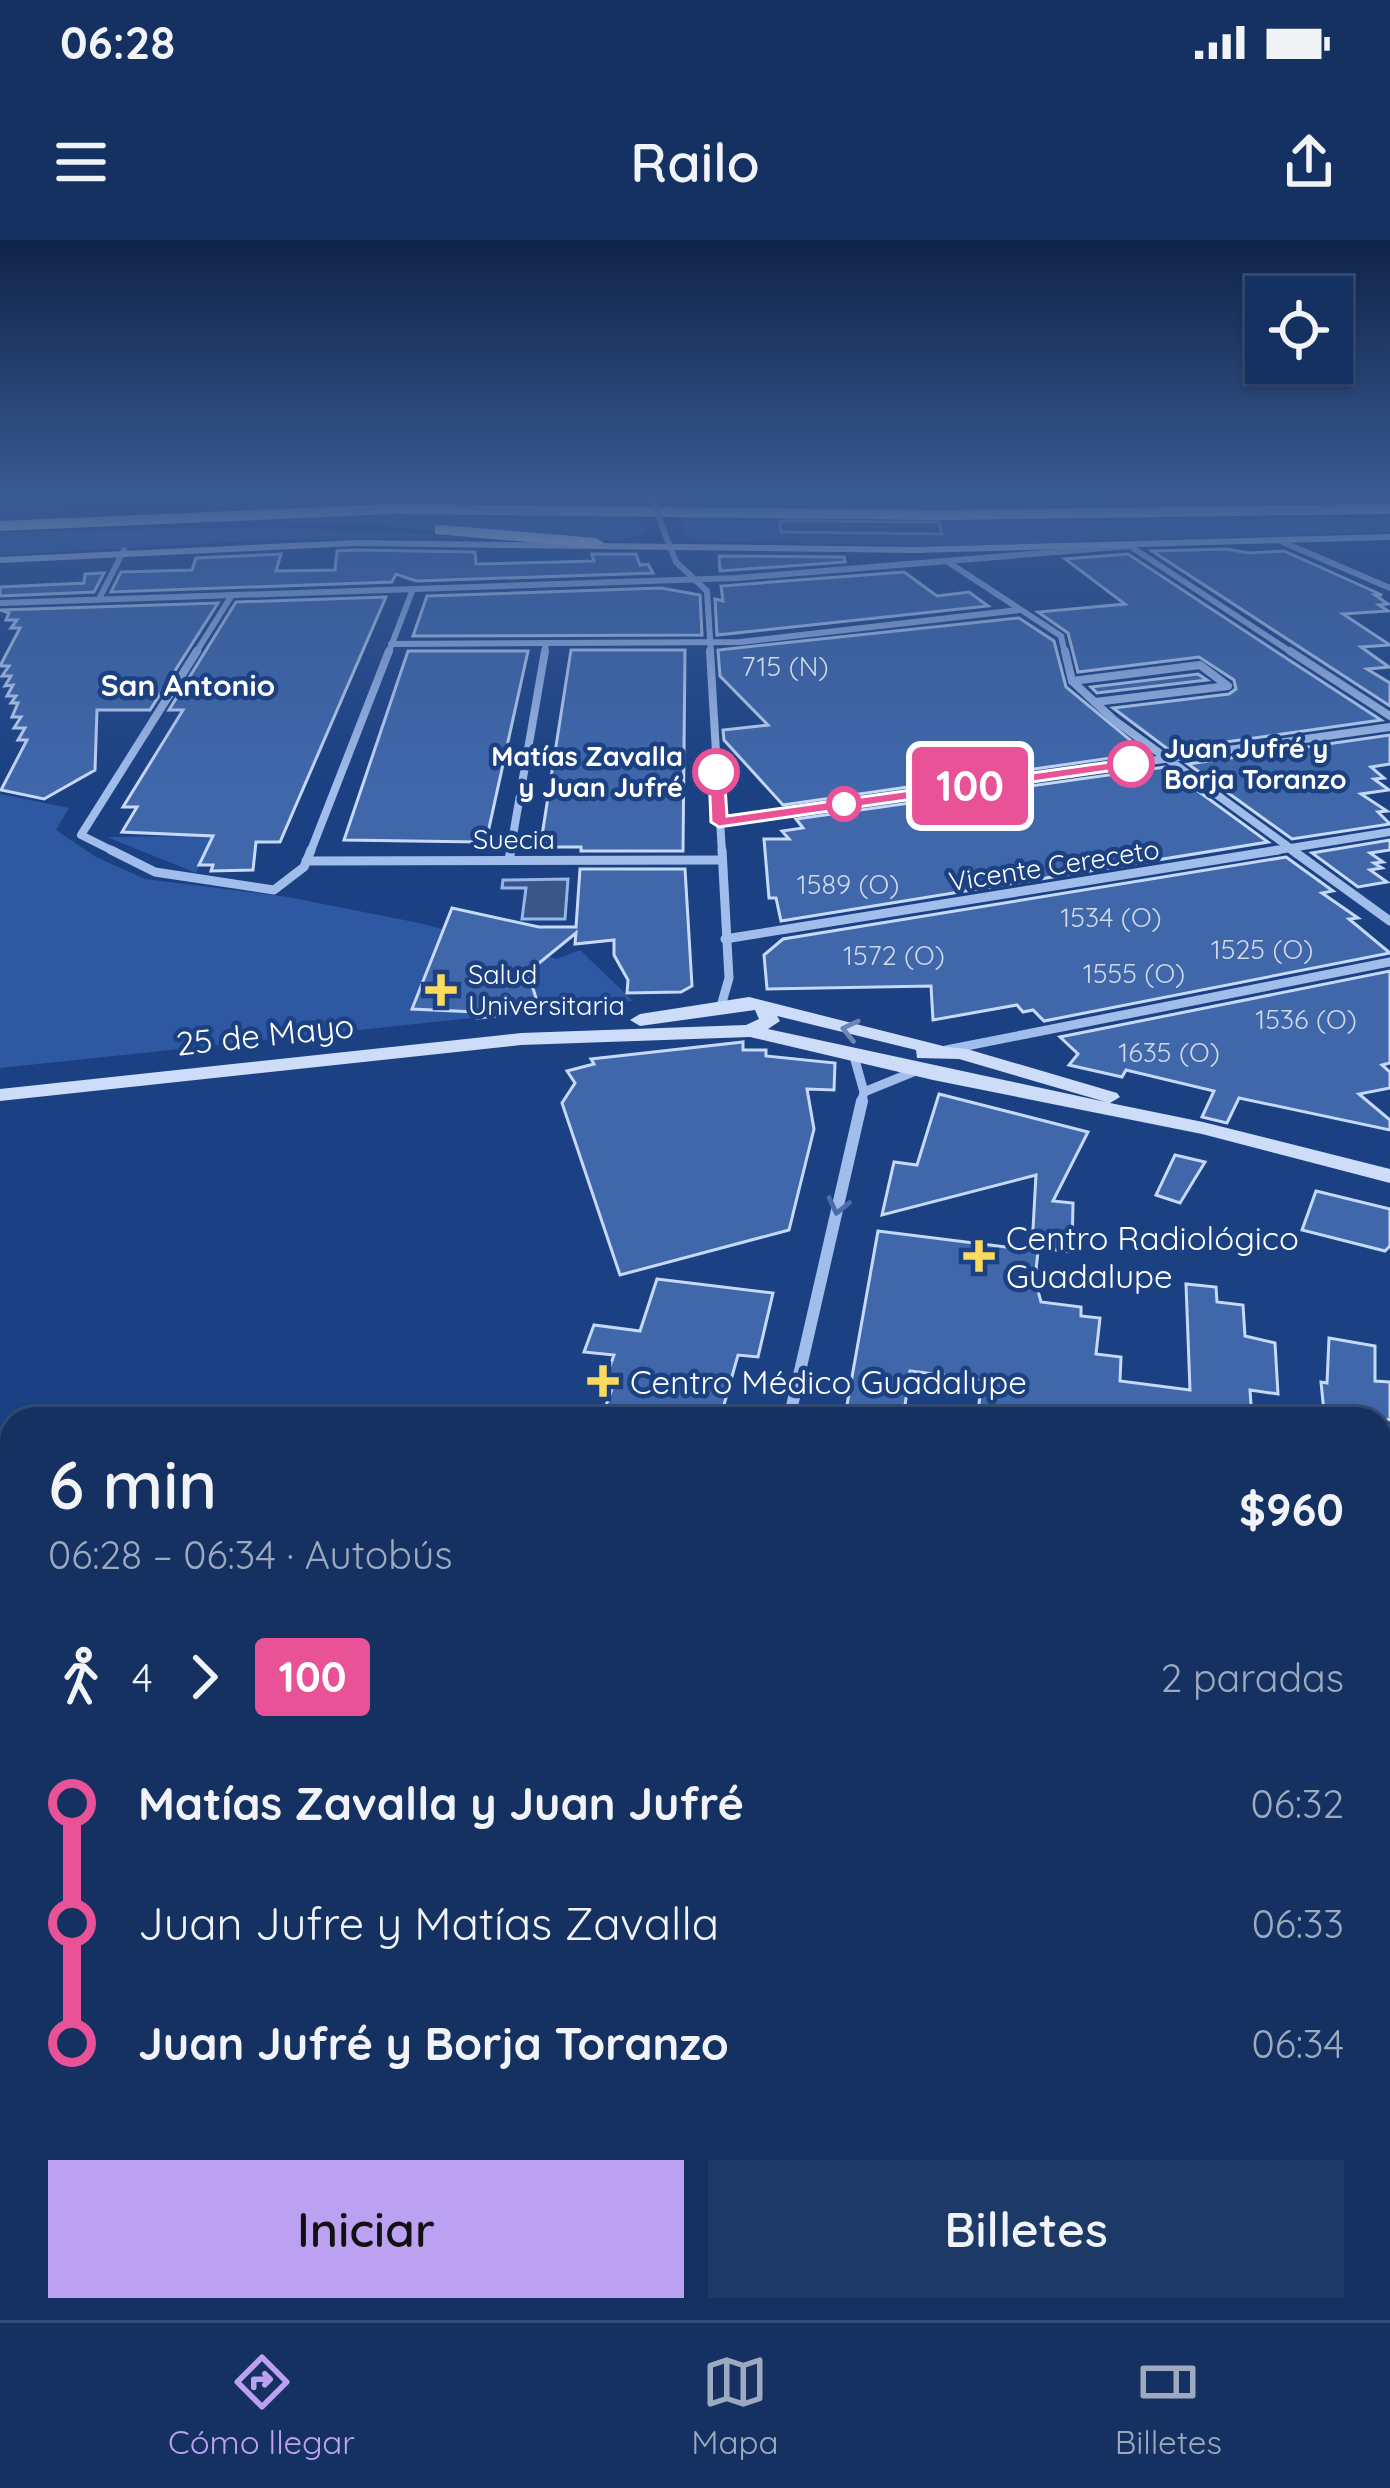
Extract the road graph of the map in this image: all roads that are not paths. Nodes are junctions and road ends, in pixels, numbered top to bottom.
1 (103, 591) edge
2 (351, 591) edge
3 (412, 591) edge
4 (706, 591) edge
5 (991, 591) edge
6 (1199, 591) edge
7 (232, 595) junction
8 (99, 599) junction
9 (0, 603) edge
10 (1019, 610) junction
11 (546, 643) junction
12 (710, 643) junction
13 (392, 644) junction
14 (1072, 680) junction
15 (1095, 702) junction
16 (1390, 716) edge
17 (1390, 727) edge
18 (1167, 759) junction
19 (719, 822) junction
20 (1390, 832) edge
21 (1290, 848) junction
22 (509, 860) junction
23 (721, 860) junction
24 (306, 861) junction
25 (1390, 921) edge
26 (725, 939) junction
27 (1390, 962) edge
28 (729, 981) junction
29 (758, 1005) junction
30 (719, 1007) junction
31 (1034, 1029) junction
32 (741, 1031) junction
33 (537, 1038) junction
34 (943, 1050) junction
35 (853, 1053) junction
36 (980, 1068) junction
37 (917, 1069) junction
38 (864, 1092) junction
39 (0, 1095) edge
40 (1390, 1176) edge
41 (792, 1407) edge

1 - 8 street
2 - 7 street
3 - 13 street
4 - 12 street
5 - 10 street
6 - 16 street
7 - 8 street
7 - 24 street
8 - 9 street
10 - 12 street
10 - 14 street
11 - 12 street
11 - 13 street
11 - 22 street
12 - 19 street
13 - 24 street
14 - 15 street
14 - 15 street
15 - 18 street
17 - 18 street
18 - 19 street
18 - 21 street
19 - 23 street
20 - 21 street, Vicente Cereceto
21 - 25 street
21 - 26 street, Vicente Cereceto
22 - 23 street, Suecia
22 - 24 street, Suecia
23 - 26 street
26 - 28 street
27 - 31 street
28 - 29 street
28 - 30 street
29 - 30 street, 25 de Mayo
29 - 32 street
34 -> 29 street
30 - 32 street
30 - 33 street, 25 de Mayo
31 - 34 street
31 - 36 street
32 - 33 street, 25 de Mayo
32 - 35 street, 25 de Mayo
33 - 39 street, 25 de Mayo
34 - 36 street
34 - 37 street
35 - 37 street, 25 de Mayo
35 - 38 street
36 - 37 street, 25 de Mayo
36 - 40 street
37 - 38 street
38 -> 41 street

